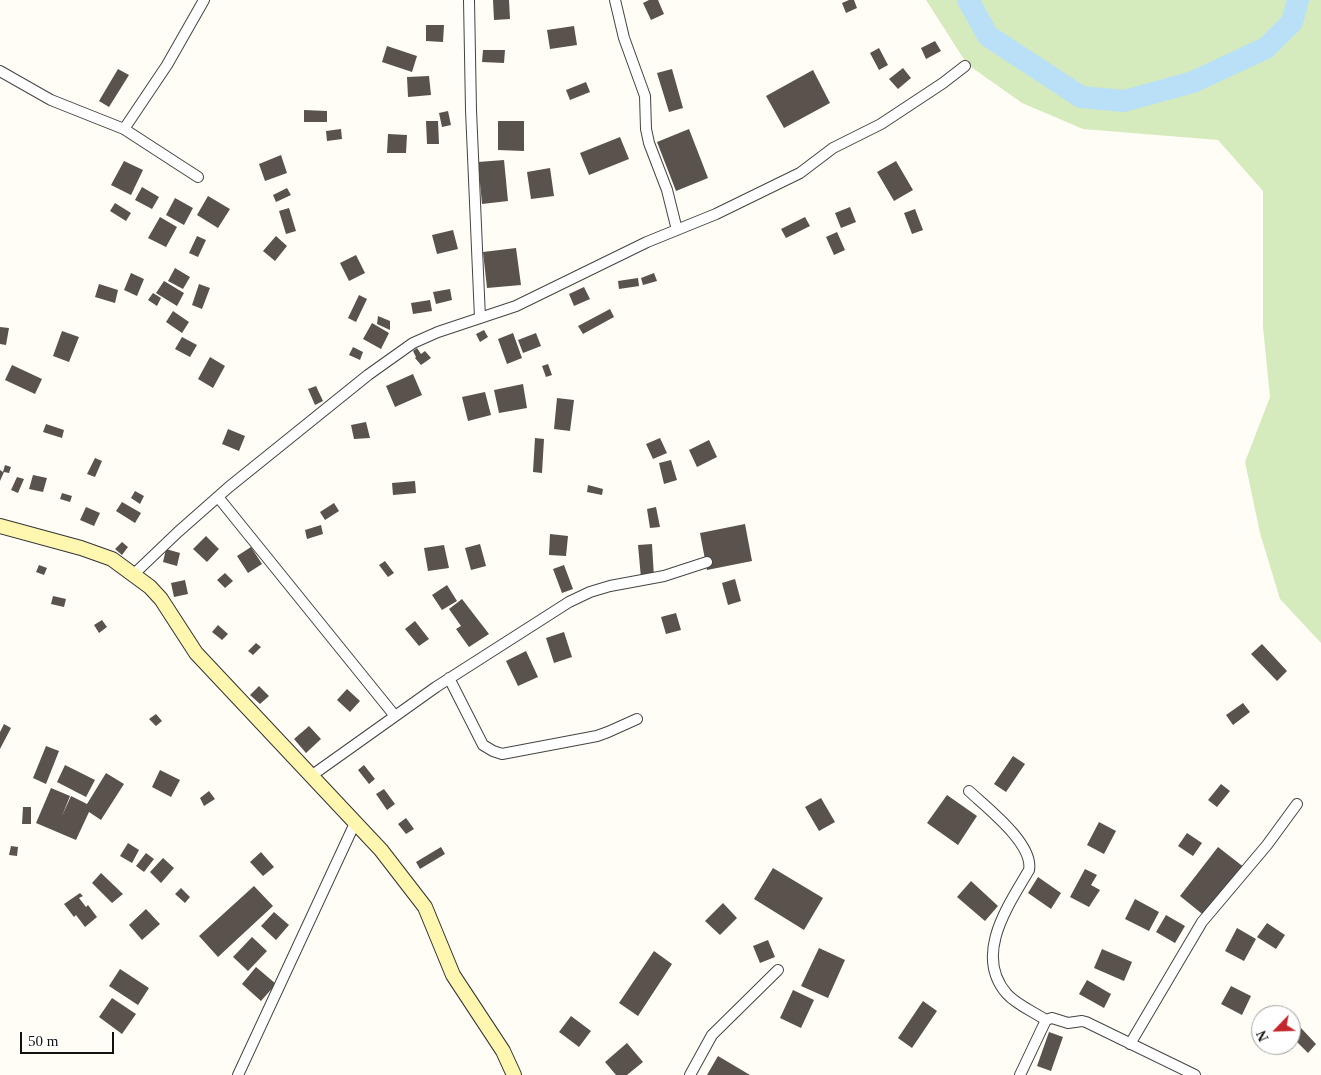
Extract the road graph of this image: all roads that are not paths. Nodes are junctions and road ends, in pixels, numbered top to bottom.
1 (204, 0) edge
2 (469, 0) edge
3 (616, 0) edge
4 (965, 66) dead end
5 (0, 71) edge
6 (124, 129) junction
7 (198, 177) dead end
8 (677, 230) junction
9 (480, 318) junction
10 (218, 497) junction
11 (0, 526) edge
12 (707, 562) dead end
13 (134, 574) junction
14 (449, 678) junction
15 (395, 716) junction
16 (637, 719) dead end
17 (311, 776) junction
18 (969, 791) dead end
19 (1297, 804) dead end
20 (355, 823) junction
21 (778, 970) dead end
22 (1046, 1020) junction
23 (1130, 1044) junction
24 (238, 1075) edge
25 (514, 1075) edge
26 (690, 1075) edge
27 (1020, 1075) edge
28 (1195, 1075) edge

1 - 6 street
2 - 9 street
3 - 8 street
4 - 8 street
5 - 6 street
6 - 7 street
8 - 9 street
9 - 10 street
10 - 13 street
10 - 15 street
11 - 13 main road
12 - 14 street
13 - 17 main road
14 - 15 street
14 - 16 street
15 - 17 street
17 - 20 main road
18 - 22 street
19 - 23 street
20 - 24 street
20 - 25 main road
21 - 26 street
22 - 23 street
22 - 27 street
23 - 28 street

